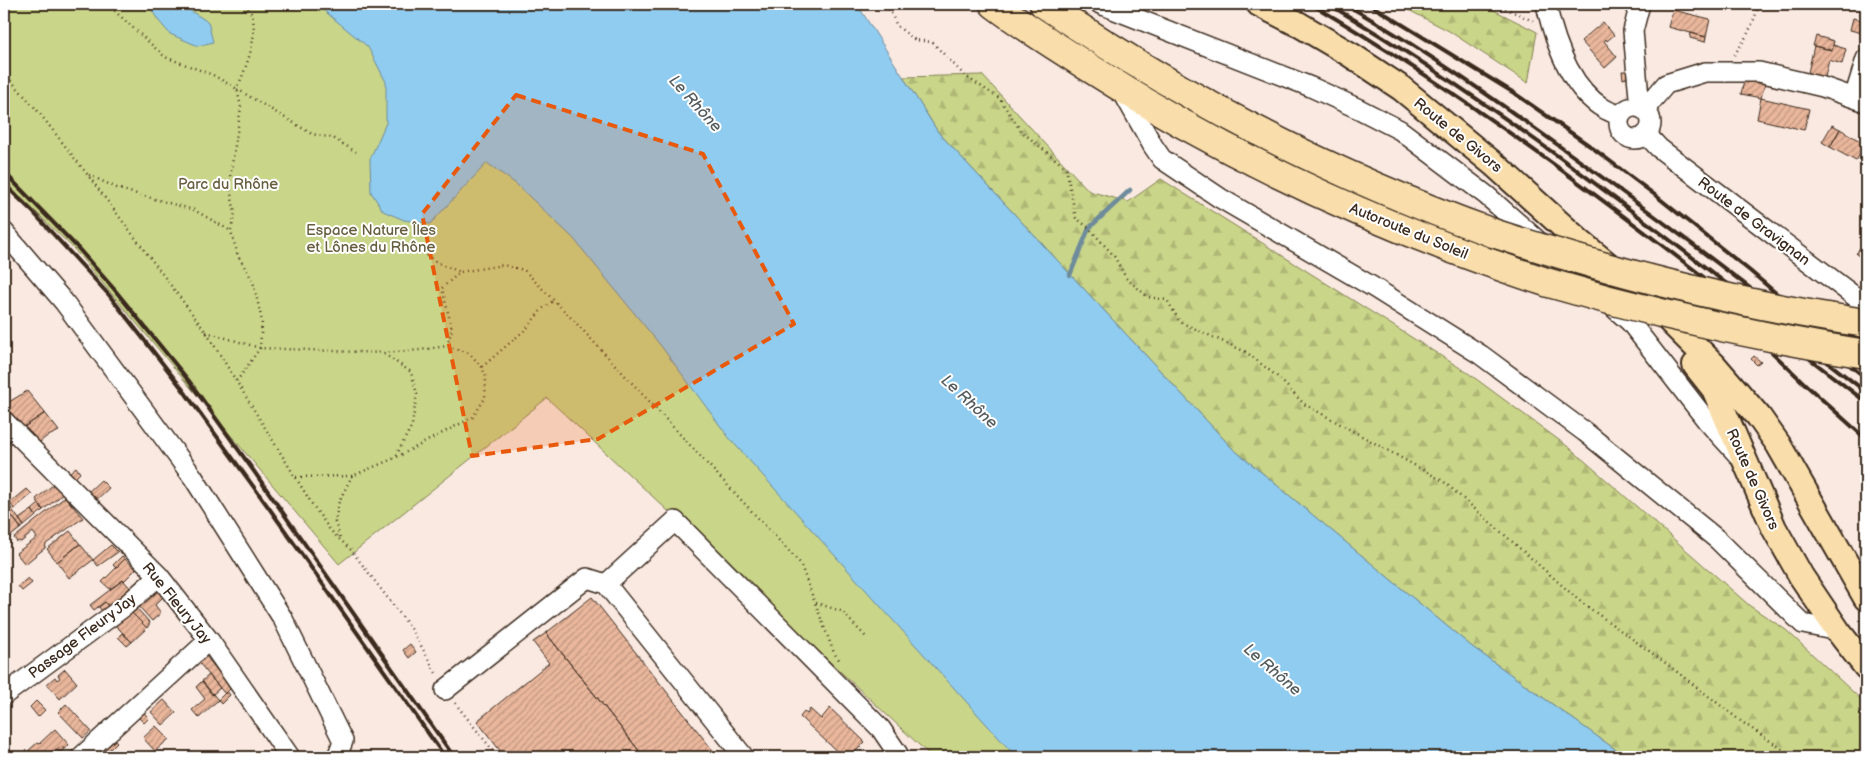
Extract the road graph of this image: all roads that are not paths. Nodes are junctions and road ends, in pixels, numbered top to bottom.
1 (994, 4) edge
2 (1044, 4) edge
3 (1100, 4) edge
4 (1259, 4) edge
5 (1640, 4) edge
6 (1548, 12) edge
7 (1866, 59) edge
8 (1121, 88) junction
9 (1860, 100) edge
10 (1642, 109) junction
11 (1620, 116) junction
12 (1646, 134) junction
13 (4, 232) edge
14 (1640, 292) junction
15 (1866, 305) edge
16 (1866, 323) edge
17 (1866, 354) edge
18 (1759, 417) junction
19 (4, 422) edge
20 (1732, 432) junction
21 (1745, 462) junction
22 (159, 576) junction
23 (1801, 576) junction
24 (606, 584) junction
25 (1866, 598) edge
26 (1838, 631) junction
27 (209, 640) junction
28 (1866, 644) edge
29 (1866, 667) edge
30 (445, 690) road end
31 (4, 695) edge
32 (343, 752) edge
33 (81, 757) edge
34 (290, 757) edge
35 (744, 757) edge
36 (898, 757) edge

1 - 8 highway, Autoroute du Soleil
2 - 16 highway, Autoroute du Soleil, bridge
3 - 21 street
4 - 14 main road, Route de Givors
5 - 10 street
6 - 11 street
7 - 9 street
8 - 17 highway, Autoroute du Soleil, bridge
8 - 26 street
9 - 10 street
10 - 11 street
10 - 12 street
11 - 12 street
12 - 15 street, Route de Gravignan
13 - 32 street
14 - 18 main road, Route de Givors
14 - 20 main road, Route de Givors
18 - 20 main road
18 - 25 main road, Route de Givors
19 - 22 street, Rue Fleury Jay
20 - 21 main road, Route de Givors
21 - 23 main road, Route de Givors
22 - 27 street, Rue Fleury Jay
22 - 31 street, Passage Fleury Jay
23 - 26 main road, Route de Givors
23 - 28 main road
24 - 30 street
24 - 35 street
24 - 36 street
26 - 29 main road, Route de Givors
27 - 33 street
27 - 34 street, Rue Fleury Jay

